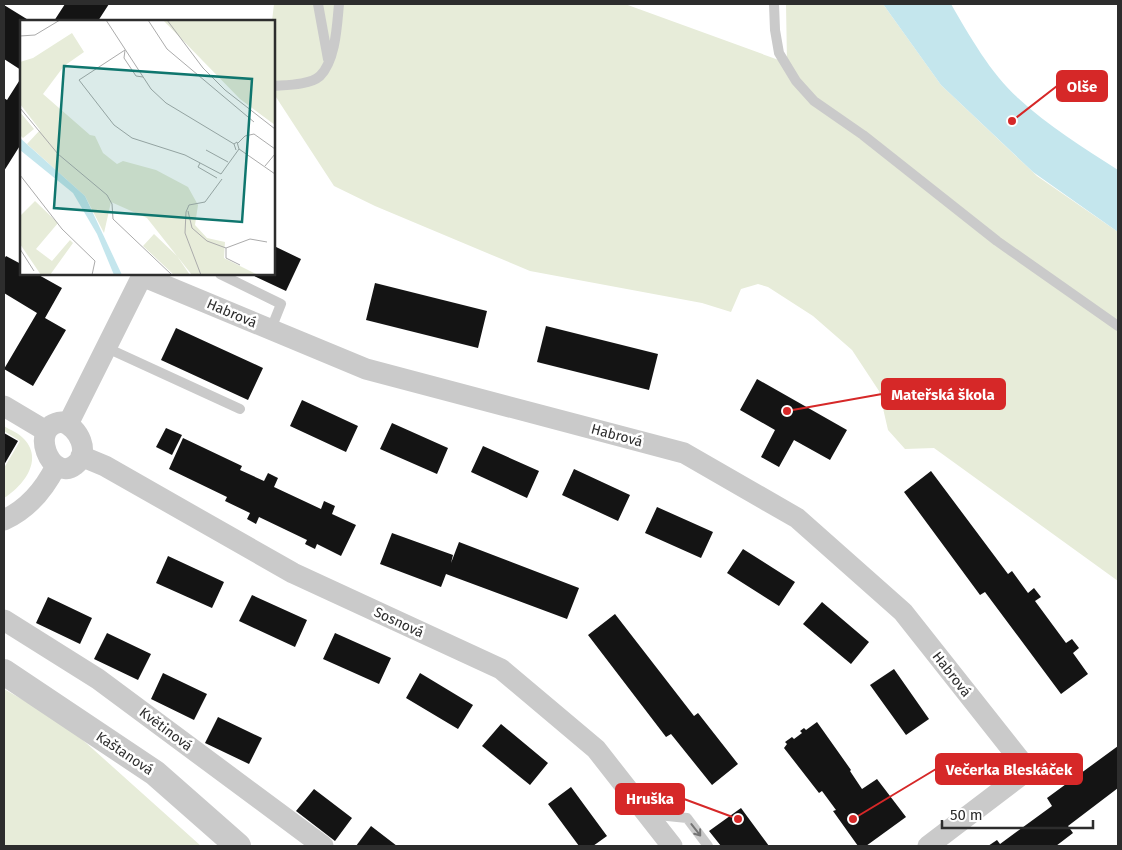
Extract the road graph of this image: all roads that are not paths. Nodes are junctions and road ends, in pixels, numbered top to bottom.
1 (318, 4) edge
2 (339, 4) edge
3 (774, 4) edge
4 (328, 62) junction
5 (275, 86) edge
6 (222, 275) edge
7 (1118, 326) edge
8 (271, 329) junction
9 (108, 348) junction
10 (4, 406) edge
11 (240, 409) dead end
12 (68, 424) junction
13 (46, 431) junction
14 (81, 456) junction
15 (56, 466) junction
16 (4, 520) edge
17 (4, 620) edge
18 (4, 672) edge
19 (647, 814) junction
20 (238, 846) edge
21 (322, 846) edge
22 (672, 846) edge
23 (708, 846) edge
24 (928, 846) edge

1 - 4 lane
2 - 4 lane
3 - 7 lane
4 - 5 lane
6 - 8 lane
8 - 9 street, Habrová
8 - 24 street, Habrová
9 - 11 lane
9 - 12 street, Habrová
10 - 13 street
12 - 13 street
12 - 14 street
13 - 15 street
14 - 15 street
14 - 19 street, Sosnová
15 - 16 street
17 - 21 street, Květinová
18 - 20 street, Kaštanová
19 - 22 street, Sosnová
19 -> 23 lane

